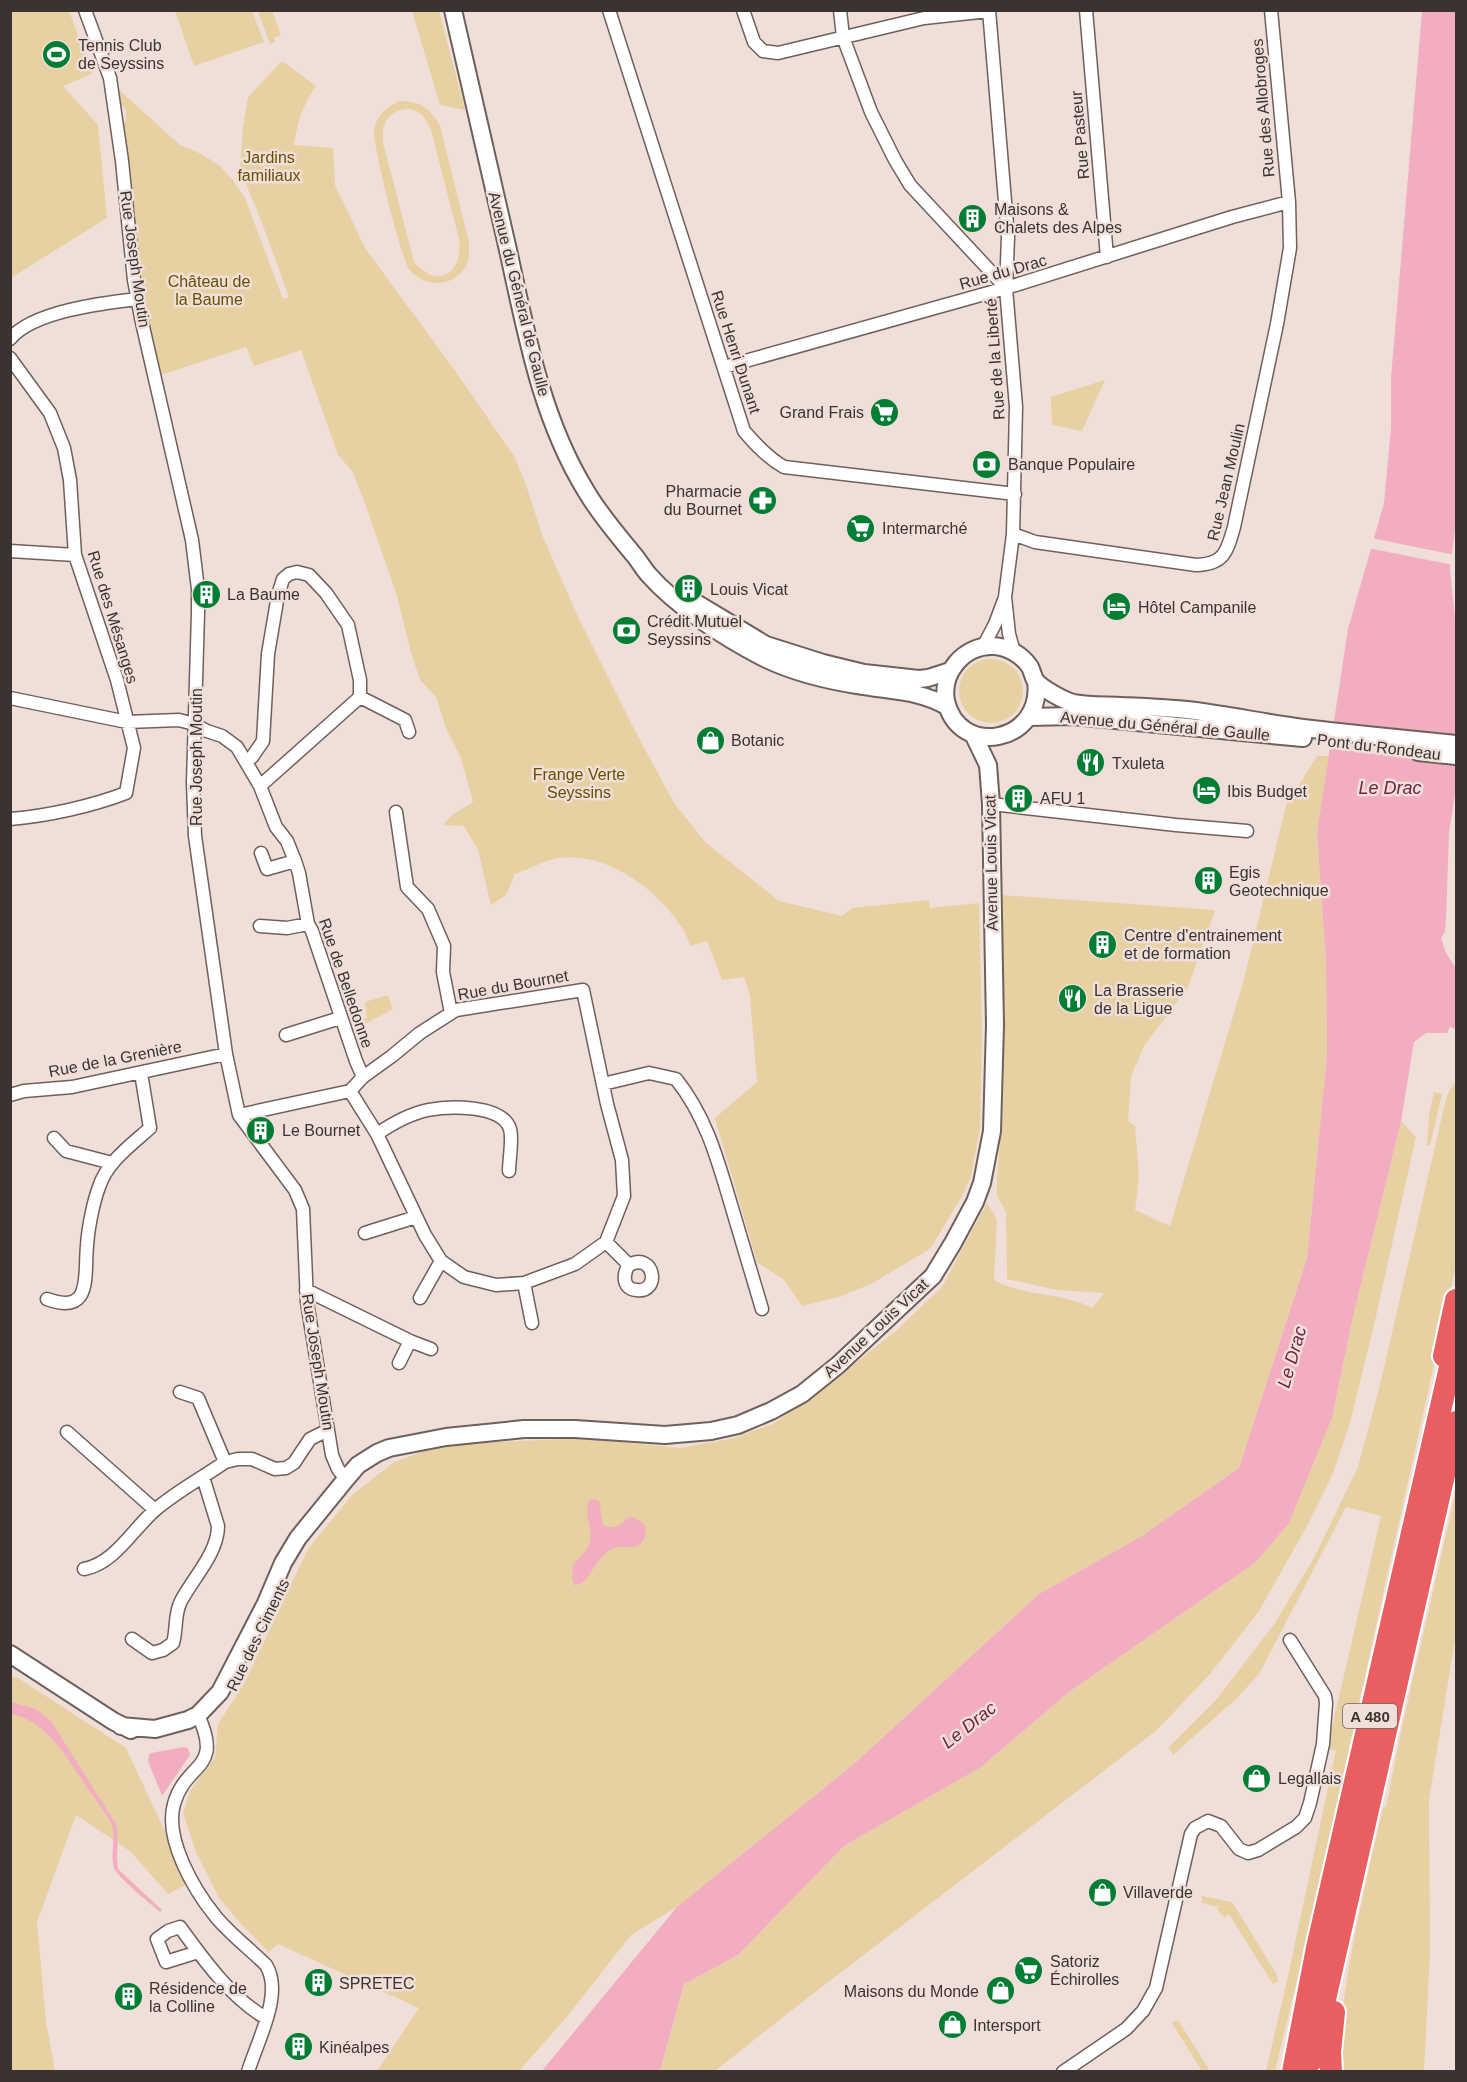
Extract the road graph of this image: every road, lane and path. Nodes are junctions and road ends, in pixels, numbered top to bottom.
1 (85, 10) edge
2 (453, 10) edge
3 (609, 10) edge
4 (743, 10) edge
5 (840, 10) edge
6 (1086, 10) edge
7 (1271, 10) edge
8 (989, 11) edge
9 (843, 37) junction
10 (1289, 202) junction
11 (1107, 257) junction
12 (1006, 288) junction
13 (138, 299) junction
14 (10, 339) edge
15 (10, 358) edge
16 (724, 368) junction
17 (1015, 494) junction
18 (1013, 534) junction
19 (10, 551) edge
20 (75, 555) junction
21 (635, 555) junction
22 (1005, 597) junction
23 (983, 647) junction
24 (1014, 652) junction
25 (950, 671) junction
26 (1035, 681) junction
27 (360, 697) junction
28 (10, 699) edge
29 (948, 707) junction
30 (1029, 717) junction
31 (127, 722) junction
32 (195, 723) junction
33 (409, 732) dead end
34 (1302, 733) junction
35 (973, 734) junction
36 (1004, 735) junction
37 (1456, 744) edge
38 (1456, 756) edge
39 (246, 761) junction
40 (988, 765) junction
41 (260, 786) junction
42 (991, 804) junction
43 (396, 812) dead end
44 (10, 819) edge
45 (1247, 831) dead end
46 (261, 853) dead end
47 (295, 861) junction
48 (308, 924) junction
49 (260, 926) dead end
50 (451, 1013) junction
51 (340, 1018) junction
52 (286, 1035) dead end
53 (226, 1054) junction
54 (141, 1073) junction
55 (363, 1077) junction
56 (603, 1084) junction
57 (350, 1091) junction
58 (10, 1095) edge
59 (239, 1115) junction
60 (377, 1134) junction
61 (54, 1138) dead end
62 (112, 1163) junction
63 (508, 1171) dead end
64 (416, 1217) junction
65 (365, 1233) dead end
66 (606, 1242) junction
67 (441, 1261) junction
68 (629, 1265) dead end
69 (524, 1283) junction
70 (306, 1290) junction
71 (420, 1298) dead end
72 (46, 1299) dead end
73 (1456, 1300) edge
74 (762, 1309) dead end
75 (532, 1323) dead end
76 (410, 1341) junction
77 (1456, 1341) edge
78 (431, 1349) dead end
79 (399, 1363) dead end
80 (180, 1392) dead end
81 (1456, 1422) edge
82 (328, 1430) junction
83 (67, 1432) dead end
84 (225, 1462) junction
85 (203, 1477) junction
86 (349, 1481) junction
87 (1423, 1483) junction
88 (155, 1510) junction
89 (84, 1569) dead end
90 (132, 1639) dead end
91 (1290, 1640) dead end
92 (10, 1654) edge
93 (200, 1720) junction
94 (1358, 1857) junction
95 (1317, 1948) junction
96 (198, 1952) dead end
97 (266, 2018) junction
98 (248, 2072) edge
99 (1063, 2072) edge
100 (1281, 2072) edge
101 (1293, 2072) edge
102 (1308, 2072) edge
103 (1331, 2072) edge

1 - 13 street, Rue Joseph Moutin
2 - 21 main road, Avenue du Général de Gaulle
3 - 16 street, Rue Henri Dunant
4 - 9 street
5 - 9 street
6 - 11 street, Rue Pasteur
7 - 10 street, Rue des Allobroges
8 - 9 street
8 - 12 street, Rue de la Liberté
9 - 12 street
10 - 11 street, Rue du Drac
10 - 18 street, Rue Jean Moulin
11 - 12 street, Rue du Drac
12 - 16 street, Rue du Drac
12 - 17 street, Rue de la Liberté
13 - 14 street
13 - 32 street, Rue Joseph Moutin
15 - 20 street, Rue des Mésanges
16 - 17 street, Rue Henri Dunant
17 - 18 street, Rue de la Liberté
18 - 22 street, Rue de la Liberté
19 - 20 street
20 - 31 street, Rue des Mésanges
21 - 25 main road, Avenue du Général de Gaulle
21 - 29 main road, Avenue du Général de Gaulle
22 - 23 street, Rue de la Liberté
22 - 24 street, Rue de la Liberté
23 - 24 main road
23 - 25 main road
24 - 26 main road
25 - 29 main road
26 - 30 main road
26 - 34 main road
27 - 33 street
27 - 39 street
27 - 41 street
28 - 31 street
29 - 35 main road
30 - 34 main road, Avenue du Général de Gaulle
30 - 36 main road
31 - 32 street
31 - 44 street, Rue des Mésanges
32 - 39 street, Rue de Belledonne
32 - 53 street, Rue Joseph Moutin
34 - 37 main road
34 - 38 main road, Pont du Rondeau
35 - 36 main road
35 - 40 main road
36 - 40 main road
39 - 41 street, Rue de Belledonne
40 - 42 main road, Avenue Louis Vicat
41 - 47 street, Rue de Belledonne
42 - 45 street
42 - 86 main road, Avenue Louis Vicat
43 - 50 street
46 - 47 street
47 - 48 street, Rue de Belledonne
48 - 49 street
48 - 51 street, Rue de Belledonne
50 - 55 street, Rue du Bournet
50 - 56 street, Rue du Bournet
51 - 52 street
51 - 55 street, Rue de Belledonne
53 - 54 street, Rue de la Grenière
53 - 59 street, Rue Joseph Moutin
54 - 58 street, Rue de la Grenière
54 - 62 street
55 - 57 street, Rue du Bournet
56 - 66 street
56 - 74 street
57 - 59 street
57 - 60 street
59 - 70 street, Rue Joseph Moutin
60 - 63 street
60 - 64 street
61 - 62 street
62 - 72 street
64 - 65 street
64 - 67 street
66 - 68 street
66 - 69 street
67 - 69 street
67 - 71 street
69 - 75 street
70 - 76 street
70 - 82 street, Rue Joseph Moutin
73 - 87 highway
76 - 78 street
76 - 79 street
77 - 87 highway, A 480
80 - 84 street
81 - 94 highway, A 480
82 - 84 street
82 - 86 street, Rue Joseph Moutin
83 - 88 street
84 - 85 street
85 - 88 street
85 - 90 street
86 - 93 main road, Rue des Ciments
87 - 95 highway, A 480
88 - 89 street
91 - 99 street
92 - 93 main road
93 - 97 street
94 - 102 highway, A 480
94 - 103 highway
95 - 100 highway
95 - 101 highway, A 480
96 - 97 street
97 - 98 street

